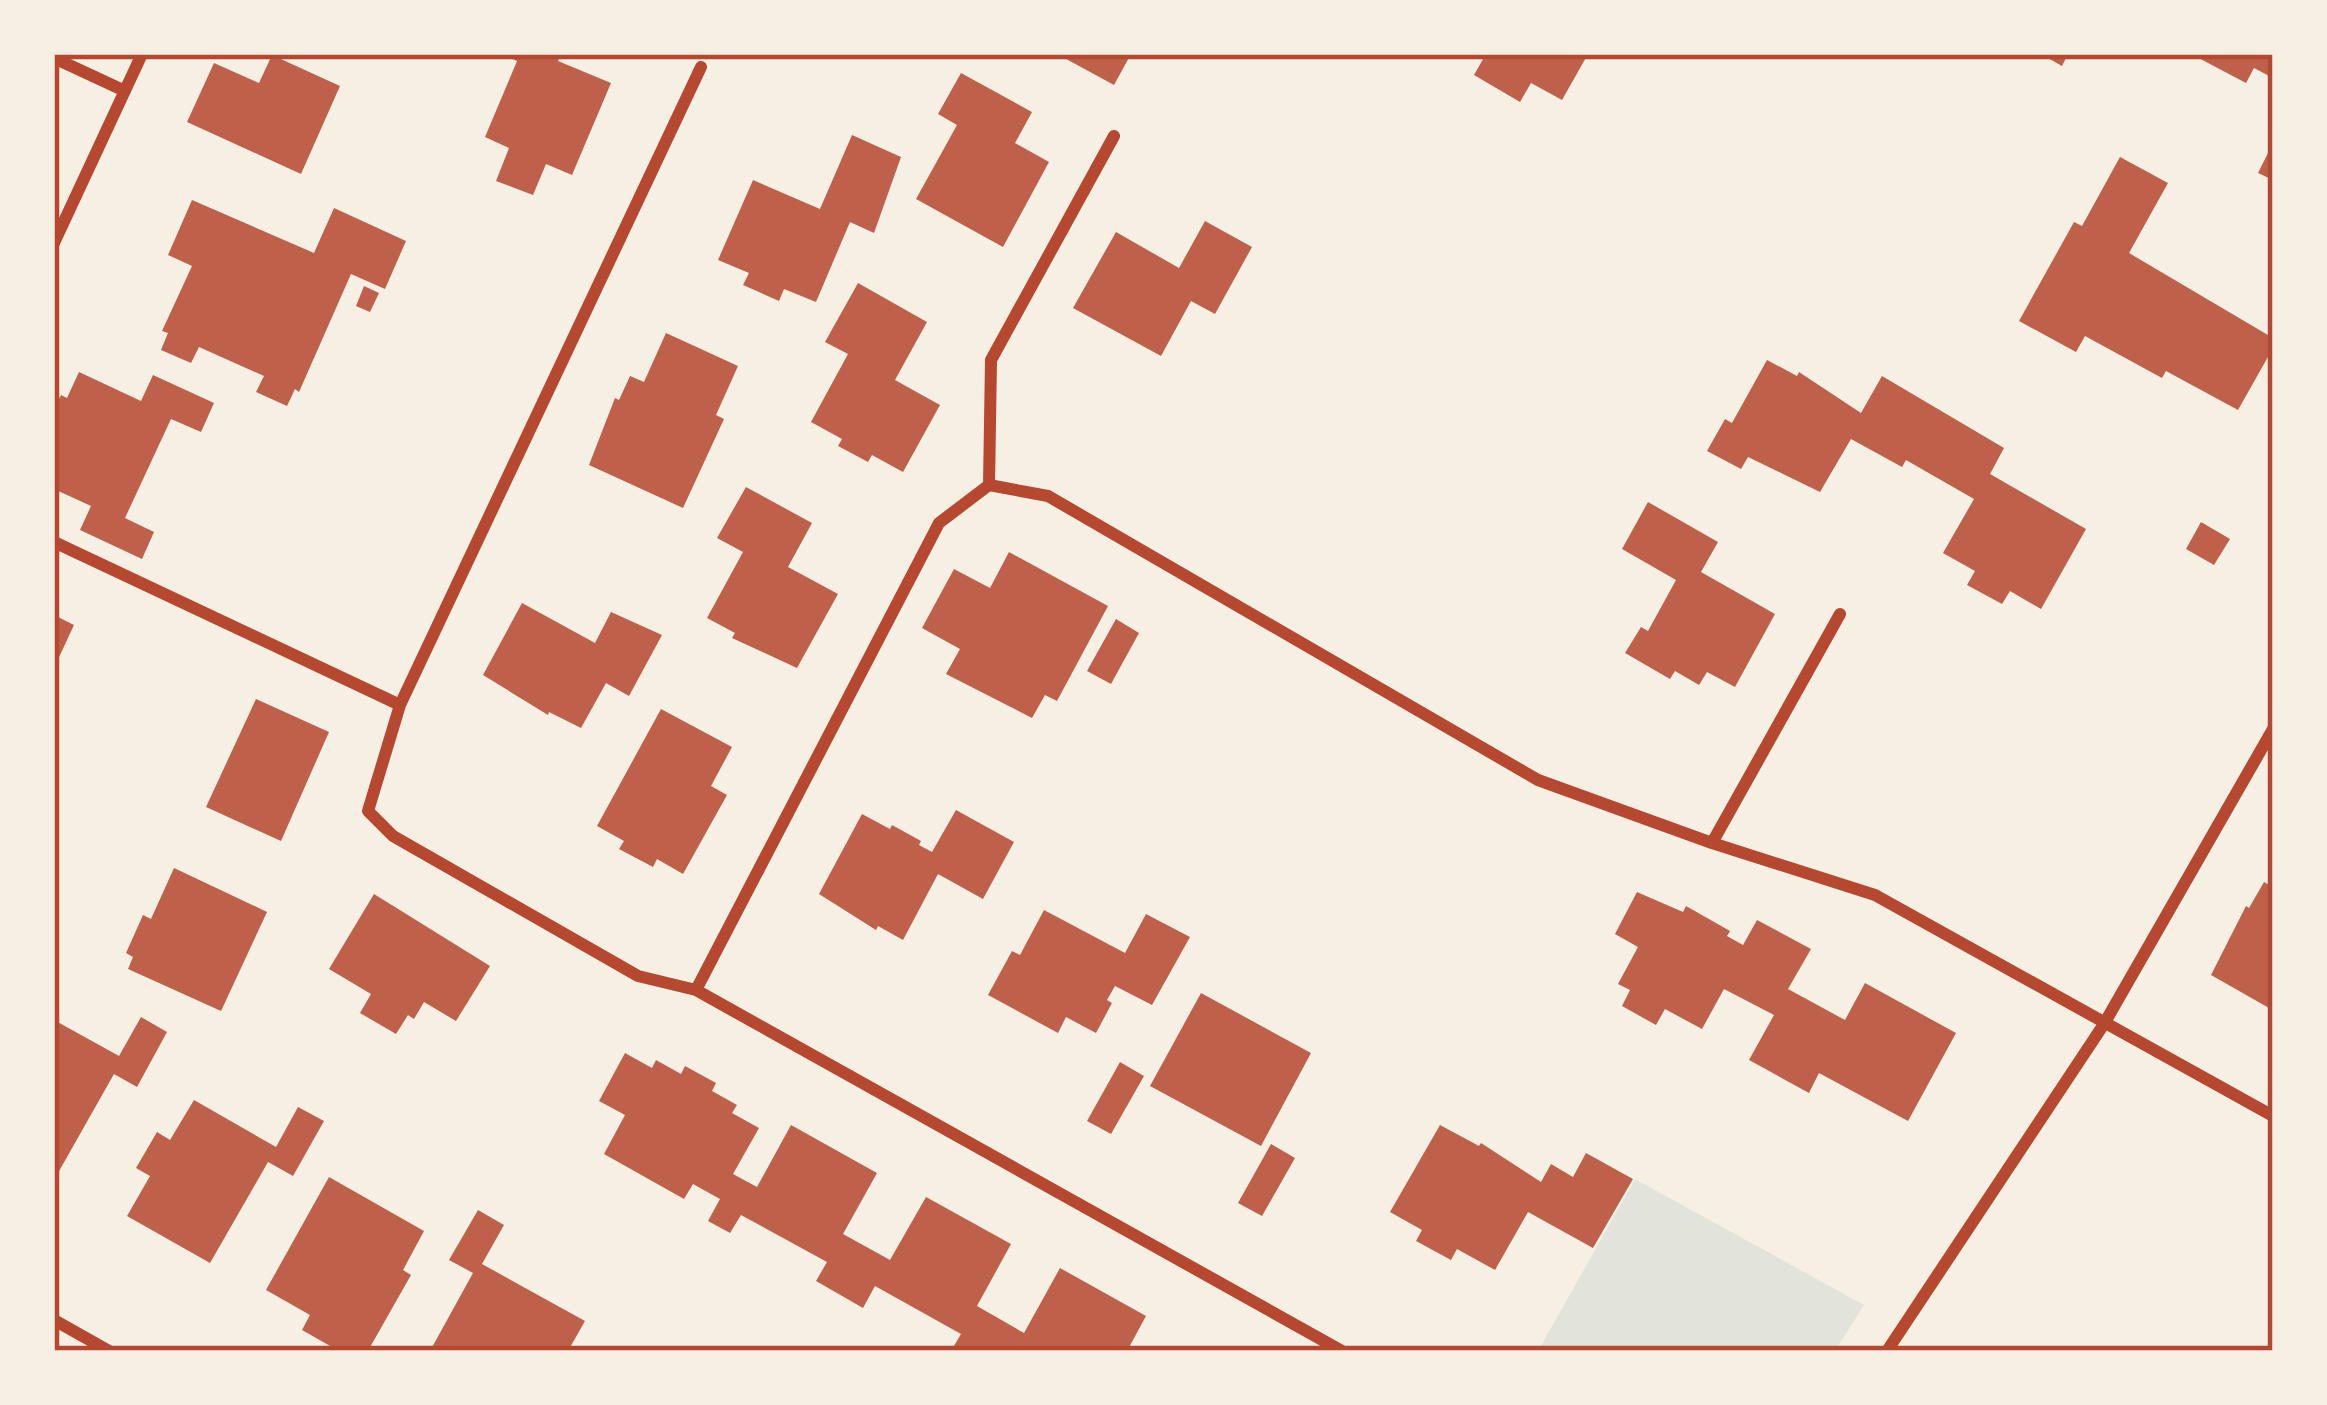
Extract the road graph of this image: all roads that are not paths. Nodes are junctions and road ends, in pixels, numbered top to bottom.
1 (142, 54) edge
2 (54, 58) edge
3 (701, 67) dead end
4 (125, 91) junction
5 (1114, 136) dead end
6 (54, 243) edge
7 (989, 485) junction
8 (54, 542) edge
9 (1840, 614) dead end
10 (400, 704) junction
11 (2273, 729) edge
12 (1712, 843) junction
13 (696, 990) junction
14 (2104, 1024) junction
15 (2273, 1116) edge
16 (54, 1320) edge
17 (109, 1351) edge
18 (1342, 1351) edge
19 (1887, 1351) edge

1 - 4 street
2 - 4 street
3 - 10 street
4 - 6 street
5 - 7 street
7 - 12 street
7 - 13 street
8 - 10 street
9 - 12 street
10 - 13 street
11 - 14 street
12 - 14 street
13 - 18 street
14 - 15 street
14 - 19 street
16 - 17 street

